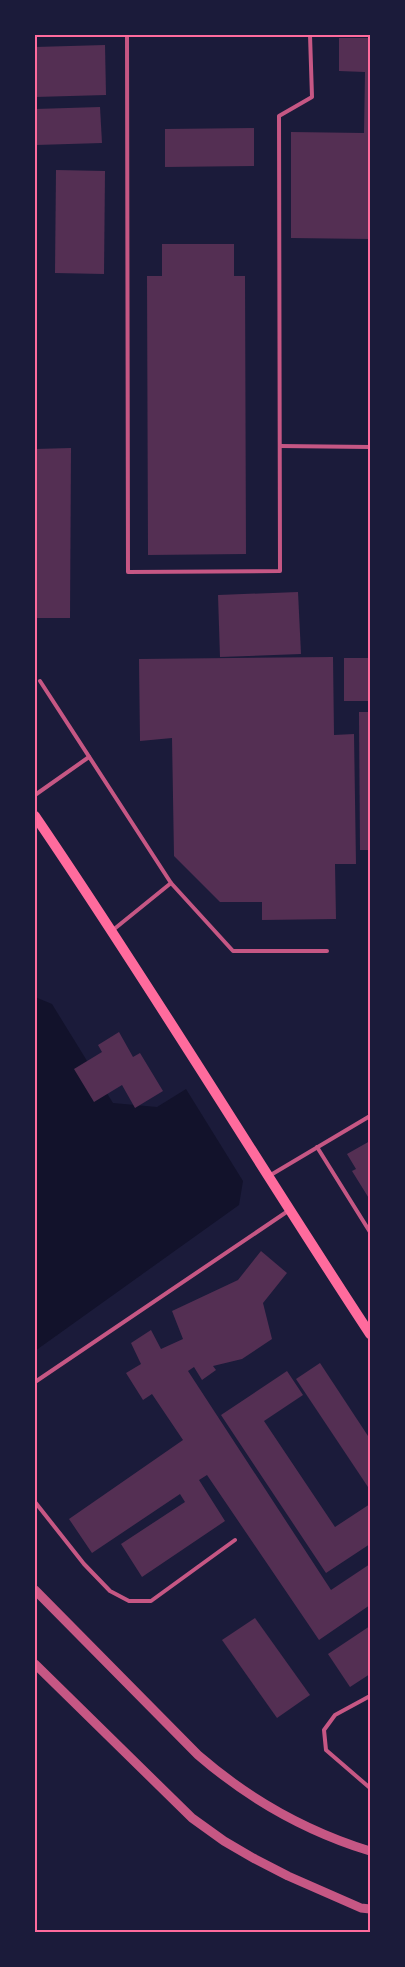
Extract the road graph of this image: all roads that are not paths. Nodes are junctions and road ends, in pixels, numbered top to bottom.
1 (127, 35) edge
2 (310, 35) edge
3 (280, 446) junction
4 (370, 447) edge
5 (40, 681) dead end
6 (90, 757) junction
7 (35, 795) edge
8 (35, 816) edge
9 (171, 883) junction
10 (112, 930) junction
11 (327, 951) dead end
12 (370, 1116) edge
13 (317, 1147) junction
14 (268, 1177) junction
15 (289, 1210) junction
16 (370, 1232) edge
17 (370, 1334) edge
18 (35, 1382) edge
19 (35, 1502) edge
20 (235, 1540) dead end
21 (35, 1590) edge
22 (35, 1664) edge
23 (370, 1696) edge
24 (370, 1788) edge
25 (370, 1851) edge
26 (370, 1909) edge

1 - 3 lane
2 - 3 lane
3 - 4 lane
5 - 6 lane
6 - 7 lane
6 - 9 lane
8 - 10 main road
9 - 10 lane
9 - 11 lane
10 - 14 main road
12 - 13 lane
13 - 14 lane
13 - 16 lane
14 - 15 main road
15 - 17 main road
15 - 18 lane
19 - 20 lane
21 - 25 street
22 - 26 street
23 - 24 lane

